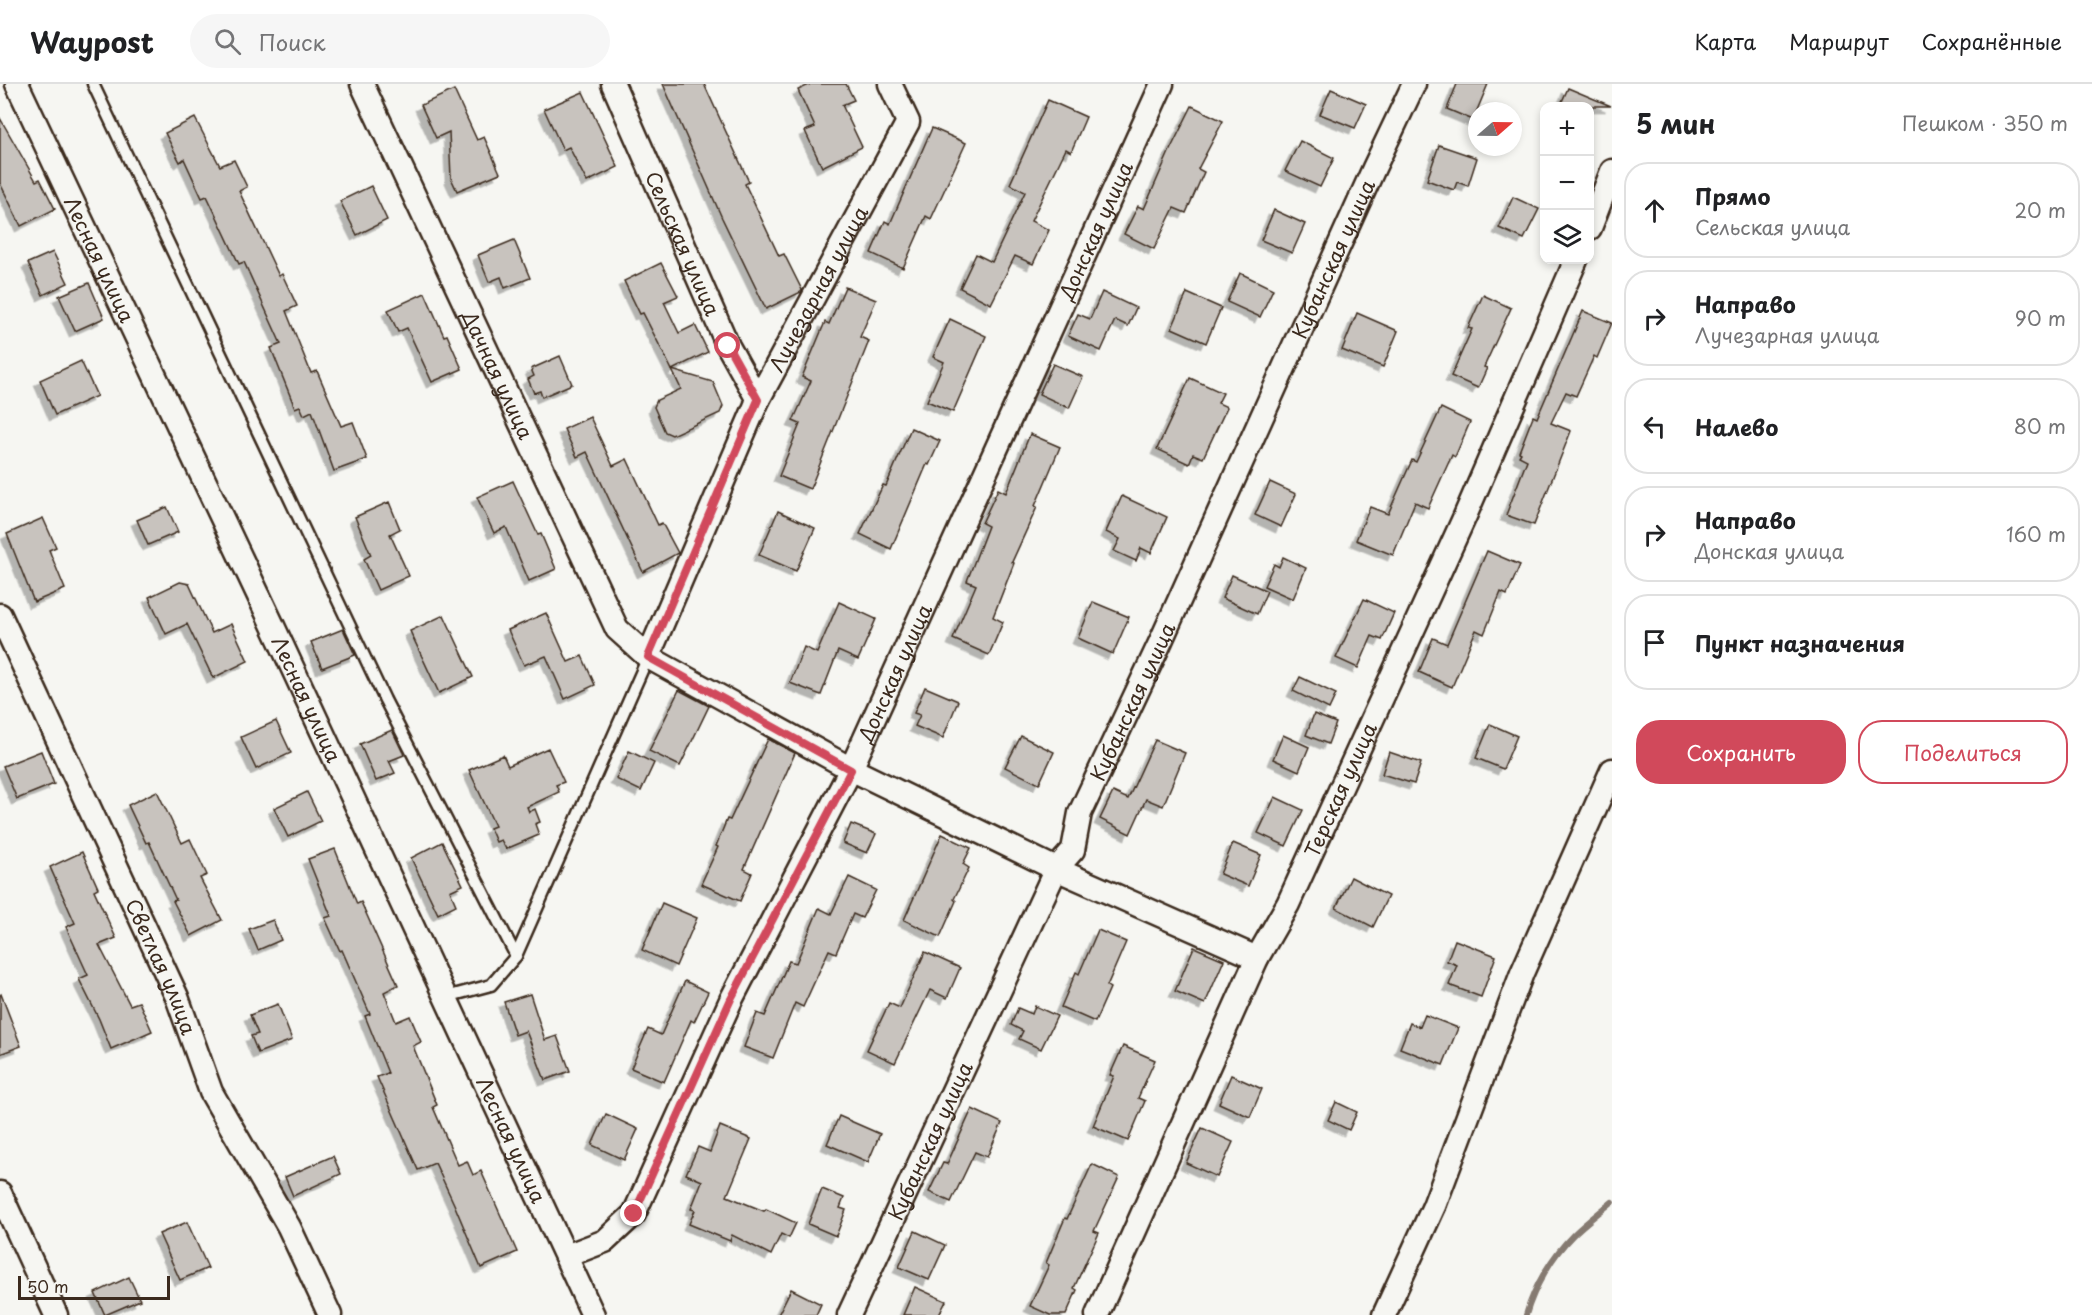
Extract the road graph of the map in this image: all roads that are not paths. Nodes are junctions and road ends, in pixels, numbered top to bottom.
1 (17, 84) edge
2 (93, 84) edge
3 (362, 84) edge
4 (613, 84) edge
5 (890, 84) edge
6 (1162, 84) edge
7 (1414, 84) edge
8 (1612, 171) edge
9 (1594, 218) edge
10 (1574, 264) edge
11 (758, 400) junction
12 (0, 615) edge
13 (648, 657) junction
14 (851, 770) junction
15 (1612, 770) edge
16 (1056, 869) junction
17 (516, 956) junction
18 (1257, 958) junction
19 (446, 997) junction
20 (0, 1193) edge
21 (566, 1256) junction
22 (56, 1315) edge
23 (330, 1315) edge
24 (593, 1315) edge
25 (849, 1315) edge
26 (1097, 1315) edge
27 (1384, 1315) edge

1 - 19 street, Лесная улица
2 - 17 lane
3 - 13 street, Дачная улица
4 - 11 street, Сельская улица
5 - 11 street, Лучезарная улица
6 - 14 street, Донская улица
7 - 16 street, Кубанская улица
8 - 9 street
10 - 18 street, Терская улица
11 - 13 street, Лучезарная улица
12 - 23 street, Светлая улица
13 - 14 street, Дачная улица
13 - 17 lane
14 - 16 street, Дачная улица
14 - 21 street, Донская улица
15 - 27 street
16 - 18 street, Дачная улица
16 - 25 street, Кубанская улица
17 - 19 lane
18 - 26 street, Терская улица
19 - 21 street, Лесная улица
20 - 22 street
21 - 24 street, Лесная улица

